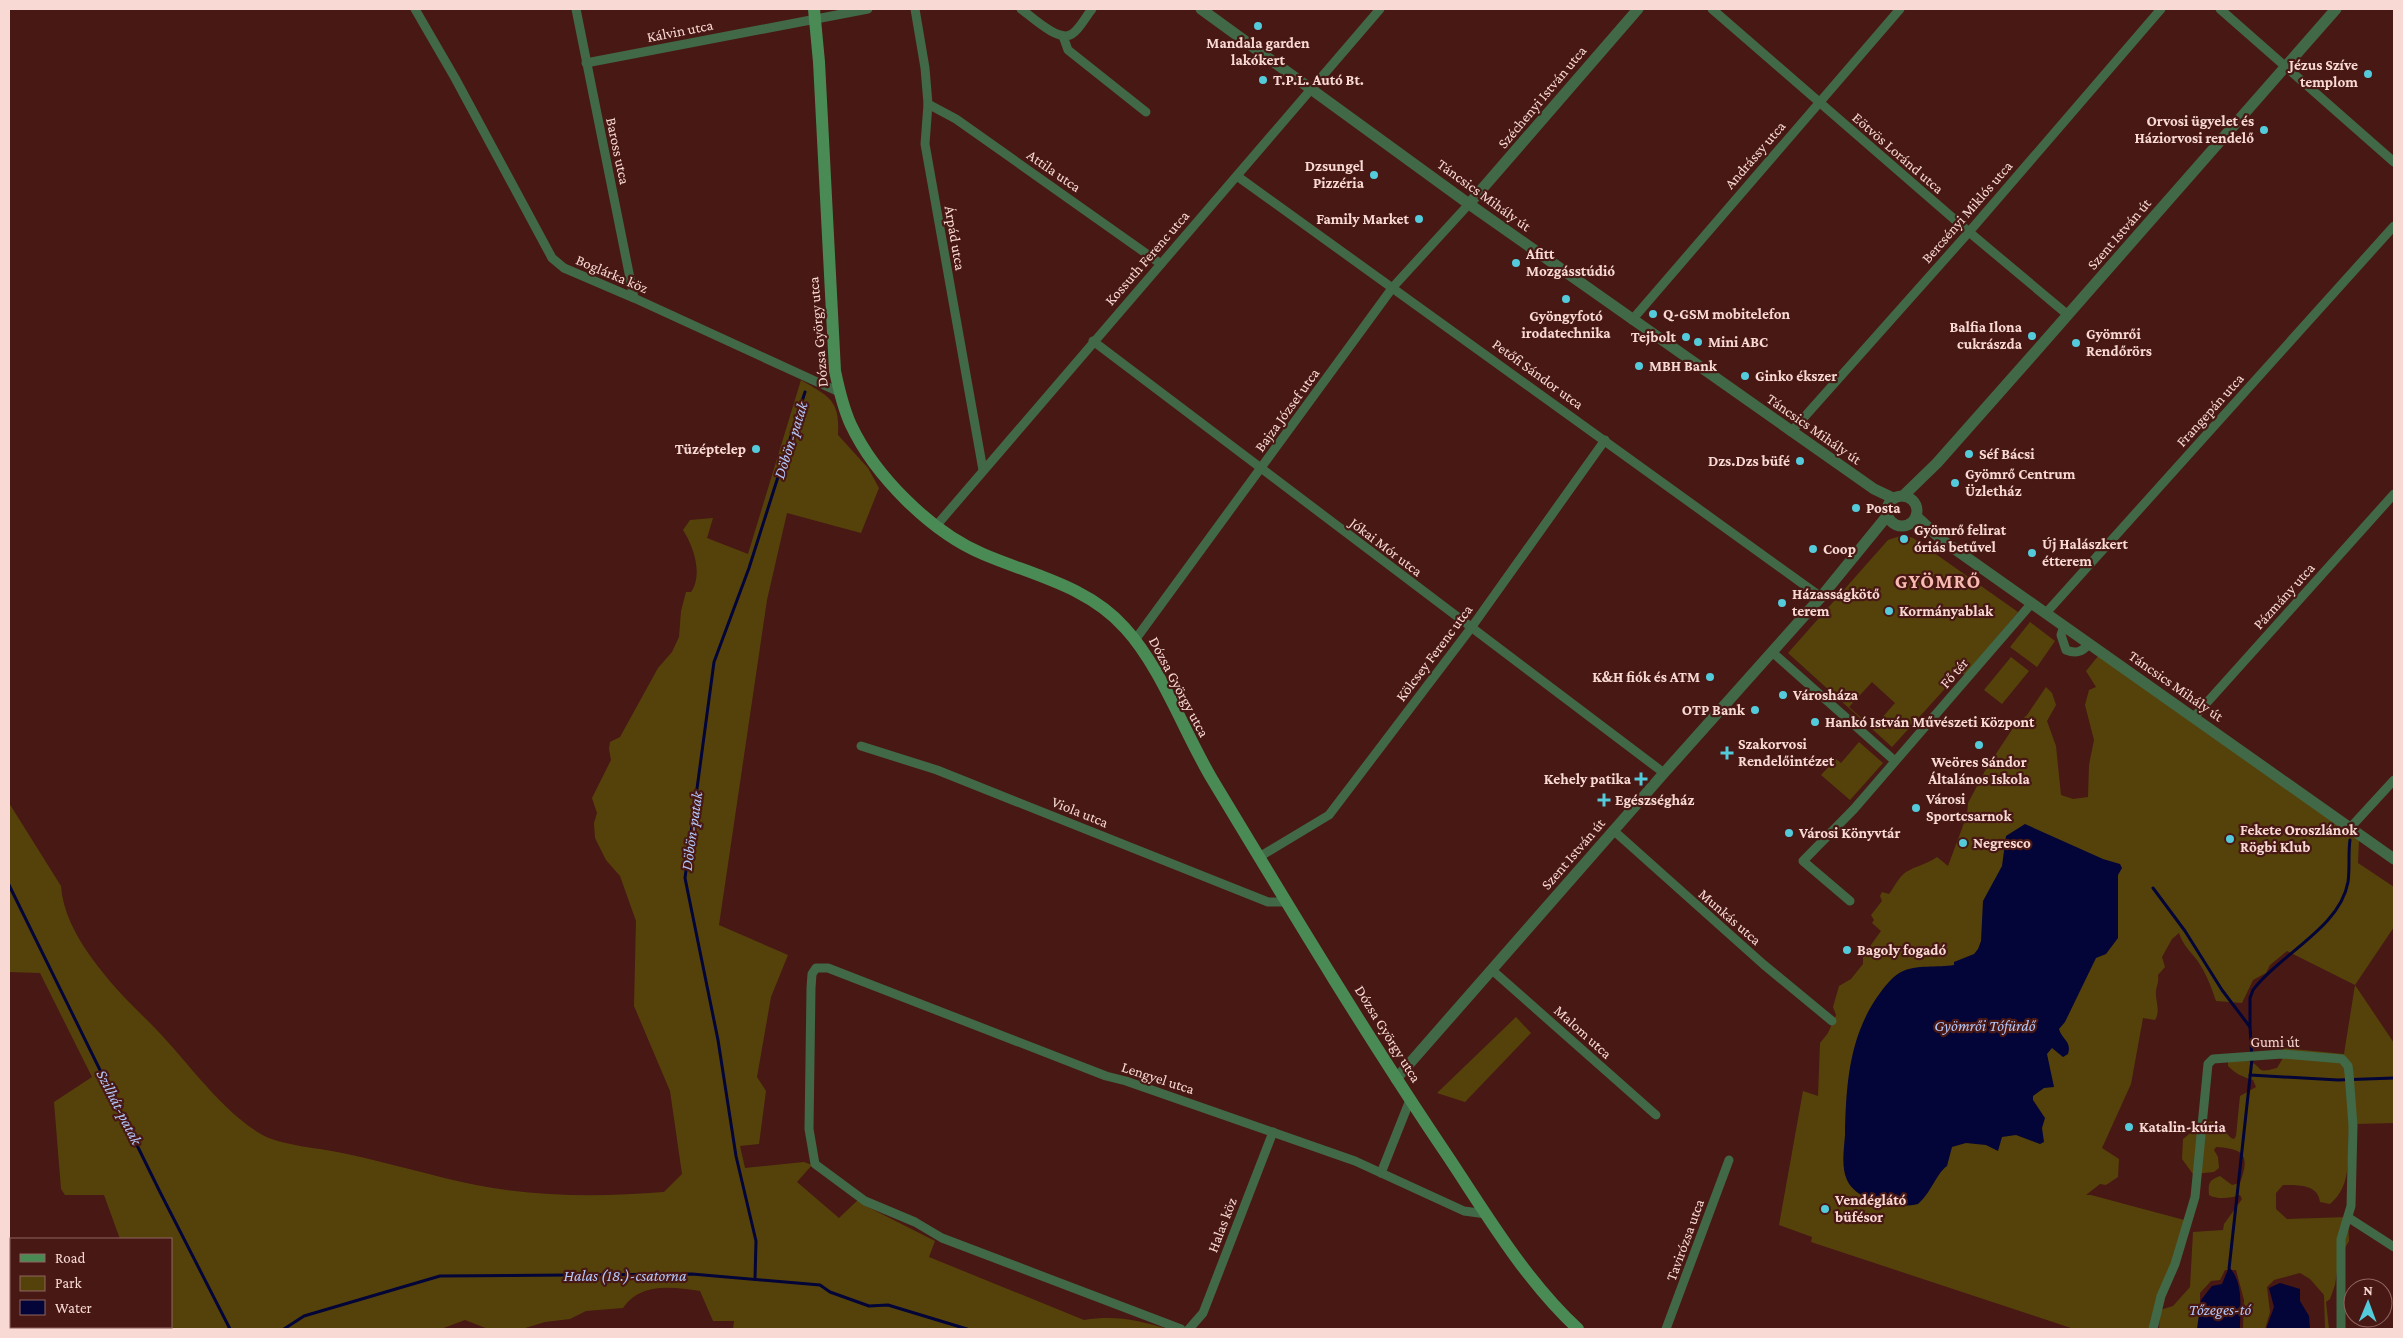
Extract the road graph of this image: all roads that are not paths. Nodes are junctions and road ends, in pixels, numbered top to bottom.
1 (415, 9) edge
2 (576, 9) edge
3 (868, 9) edge
4 (915, 9) edge
5 (1021, 9) edge
6 (1092, 9) edge
7 (1202, 9) edge
8 (1380, 9) edge
9 (1638, 9) edge
10 (1712, 9) edge
11 (1900, 9) edge
12 (2161, 9) edge
13 (2220, 9) edge
14 (2336, 9) edge
15 (815, 14) edge
16 (1063, 36) junction
17 (586, 63) junction
18 (2286, 67) junction
19 (1311, 88) junction
20 (1818, 102) junction
21 (928, 104) junction
22 (1146, 112) dead end
23 (2394, 162) edge
24 (1237, 176) junction
25 (1469, 204) junction
26 (2394, 226) edge
27 (1969, 232) junction
28 (1161, 264) junction
29 (1393, 287) junction
30 (634, 298) junction
31 (2068, 315) junction
32 (1632, 320) junction
33 (1093, 341) junction
34 (839, 392) junction
35 (1791, 432) junction
36 (1605, 440) junction
37 (982, 470) junction
38 (1261, 470) junction
39 (1923, 478) junction
40 (2394, 494) edge
41 (1914, 502) junction
42 (1895, 511) junction
43 (1916, 516) junction
44 (936, 526) junction
45 (1940, 538) junction
46 (1821, 596) junction
47 (2032, 603) junction
48 (2046, 613) junction
49 (2064, 626) junction
50 (1471, 628) junction
51 (1135, 640) junction
52 (2089, 644) junction
53 (1772, 652) junction
54 (2194, 717) junction
55 (862, 746) dead end
56 (1895, 761) junction
57 (1664, 772) junction
58 (2394, 780) edge
59 (2350, 828) junction
60 (1613, 830) junction
61 (1259, 857) junction
62 (2394, 859) edge
63 (1850, 901) dead end
64 (1287, 902) junction
65 (1492, 970) junction
66 (1832, 1021) dead end
67 (1396, 1079) junction
68 (1410, 1100) junction
69 (1656, 1116) dead end
70 (1273, 1132) junction
71 (1729, 1160) dead end
72 (1381, 1173) junction
73 (1486, 1214) junction
74 (2349, 1218) junction
75 (2394, 1247) edge
76 (1191, 1328) edge
77 (1181, 1329) edge
78 (1578, 1329) edge
79 (1666, 1329) edge
80 (2153, 1329) edge
81 (2341, 1329) edge

1 - 30 street, Boglárka köz
2 - 17 street, Baross utca
3 - 15 street, Kálvin utca
4 - 21 street, Árpád utca
5 - 16 street
6 - 16 street
7 - 19 street, Táncsics Mihály út
8 - 19 street, Kossuth Ferenc utca
9 - 25 street, Széchenyi István utca
10 - 20 street, Eötvös Loránd utca
11 - 20 street, Andrássy utca
12 - 27 street, Bercsényi Miklós utca
13 - 18 street
14 - 18 street, Szent István út
15 - 17 street, Kálvin utca
15 - 34 main road, Dózsa György utca
16 - 22 street
17 - 30 street, Baross utca
18 - 23 street
18 - 31 street, Szent István út
19 - 24 street, Kossuth Ferenc utca
19 - 25 street, Táncsics Mihály út
20 - 27 street, Eötvös Loránd utca
20 - 32 street, Andrássy utca
21 - 28 street, Attila utca
21 - 37 street, Árpád utca
24 - 28 street, Kossuth Ferenc utca
24 - 29 street, Petőfi Sándor utca
25 - 29 street, Bajza József utca
25 - 32 street, Táncsics Mihály út
26 - 48 street, Frangepán utca
27 - 31 street, Eötvös Loránd utca
27 - 35 street, Bercsényi Miklós utca
28 - 33 street, Kossuth Ferenc utca
29 - 36 street, Petőfi Sándor utca
29 - 38 street, Bajza József utca
30 - 34 street, Boglárka köz
31 - 39 street, Szent István út
32 - 35 street, Táncsics Mihály út
33 - 37 street, Kossuth Ferenc utca
33 - 38 street, Jókai Mór utca
34 - 44 main road, Dózsa György utca
35 - 42 street, Táncsics Mihály út
36 - 46 street, Petőfi Sándor utca
36 - 50 street, Kölcsey Ferenc utca
37 - 44 street, Kossuth Ferenc utca
38 - 50 street, Jókai Mór utca
38 - 51 street, Bajza József utca
39 - 41 street, Szent István út
39 - 42 street, Szent István út
40 - 54 street, Pázmány utca
41 - 42 street
41 - 43 street
42 - 43 street
42 - 45 street, Táncsics Mihály út
42 - 46 street, Szent István út
43 - 45 street, Táncsics Mihály út
44 - 51 main road, Dózsa György utca
45 - 47 street, Táncsics Mihály út
46 - 53 street, Szent István út
47 - 48 street, Táncsics Mihály út
47 - 56 street, Fő tér
48 - 49 street, Táncsics Mihály út
49 - 52 street, Táncsics Mihály út
49 - 52 street
50 - 57 street, Jókai Mór utca
50 - 61 street, Kölcsey Ferenc utca
51 - 61 main road, Dózsa György utca
52 - 54 street, Táncsics Mihály út
53 - 56 street
53 - 57 street, Szent István út
54 - 59 street, Táncsics Mihály út
55 - 64 street, Viola utca
56 - 63 street, Fő tér
57 - 60 street, Szent István út
58 - 59 street
59 - 62 street, Táncsics Mihály út
60 - 65 street, Szent István út
60 - 66 street, Munkás utca
61 - 64 main road, Dózsa György utca
64 - 67 main road, Dózsa György utca
65 - 67 street, Szent István út
65 - 69 street, Malom utca
67 - 68 main road, Dózsa György utca
68 - 72 street
68 - 73 main road, Dózsa György utca
70 - 72 street, Lengyel utca
70 - 76 street, Halas köz
70 - 77 street, Lengyel utca
71 - 79 street, Tavirózsa utca
72 - 73 street, Lengyel utca
73 - 78 main road, Dózsa György utca
74 - 75 street
74 - 80 street, Gumi út
74 - 81 street, Gumi út

